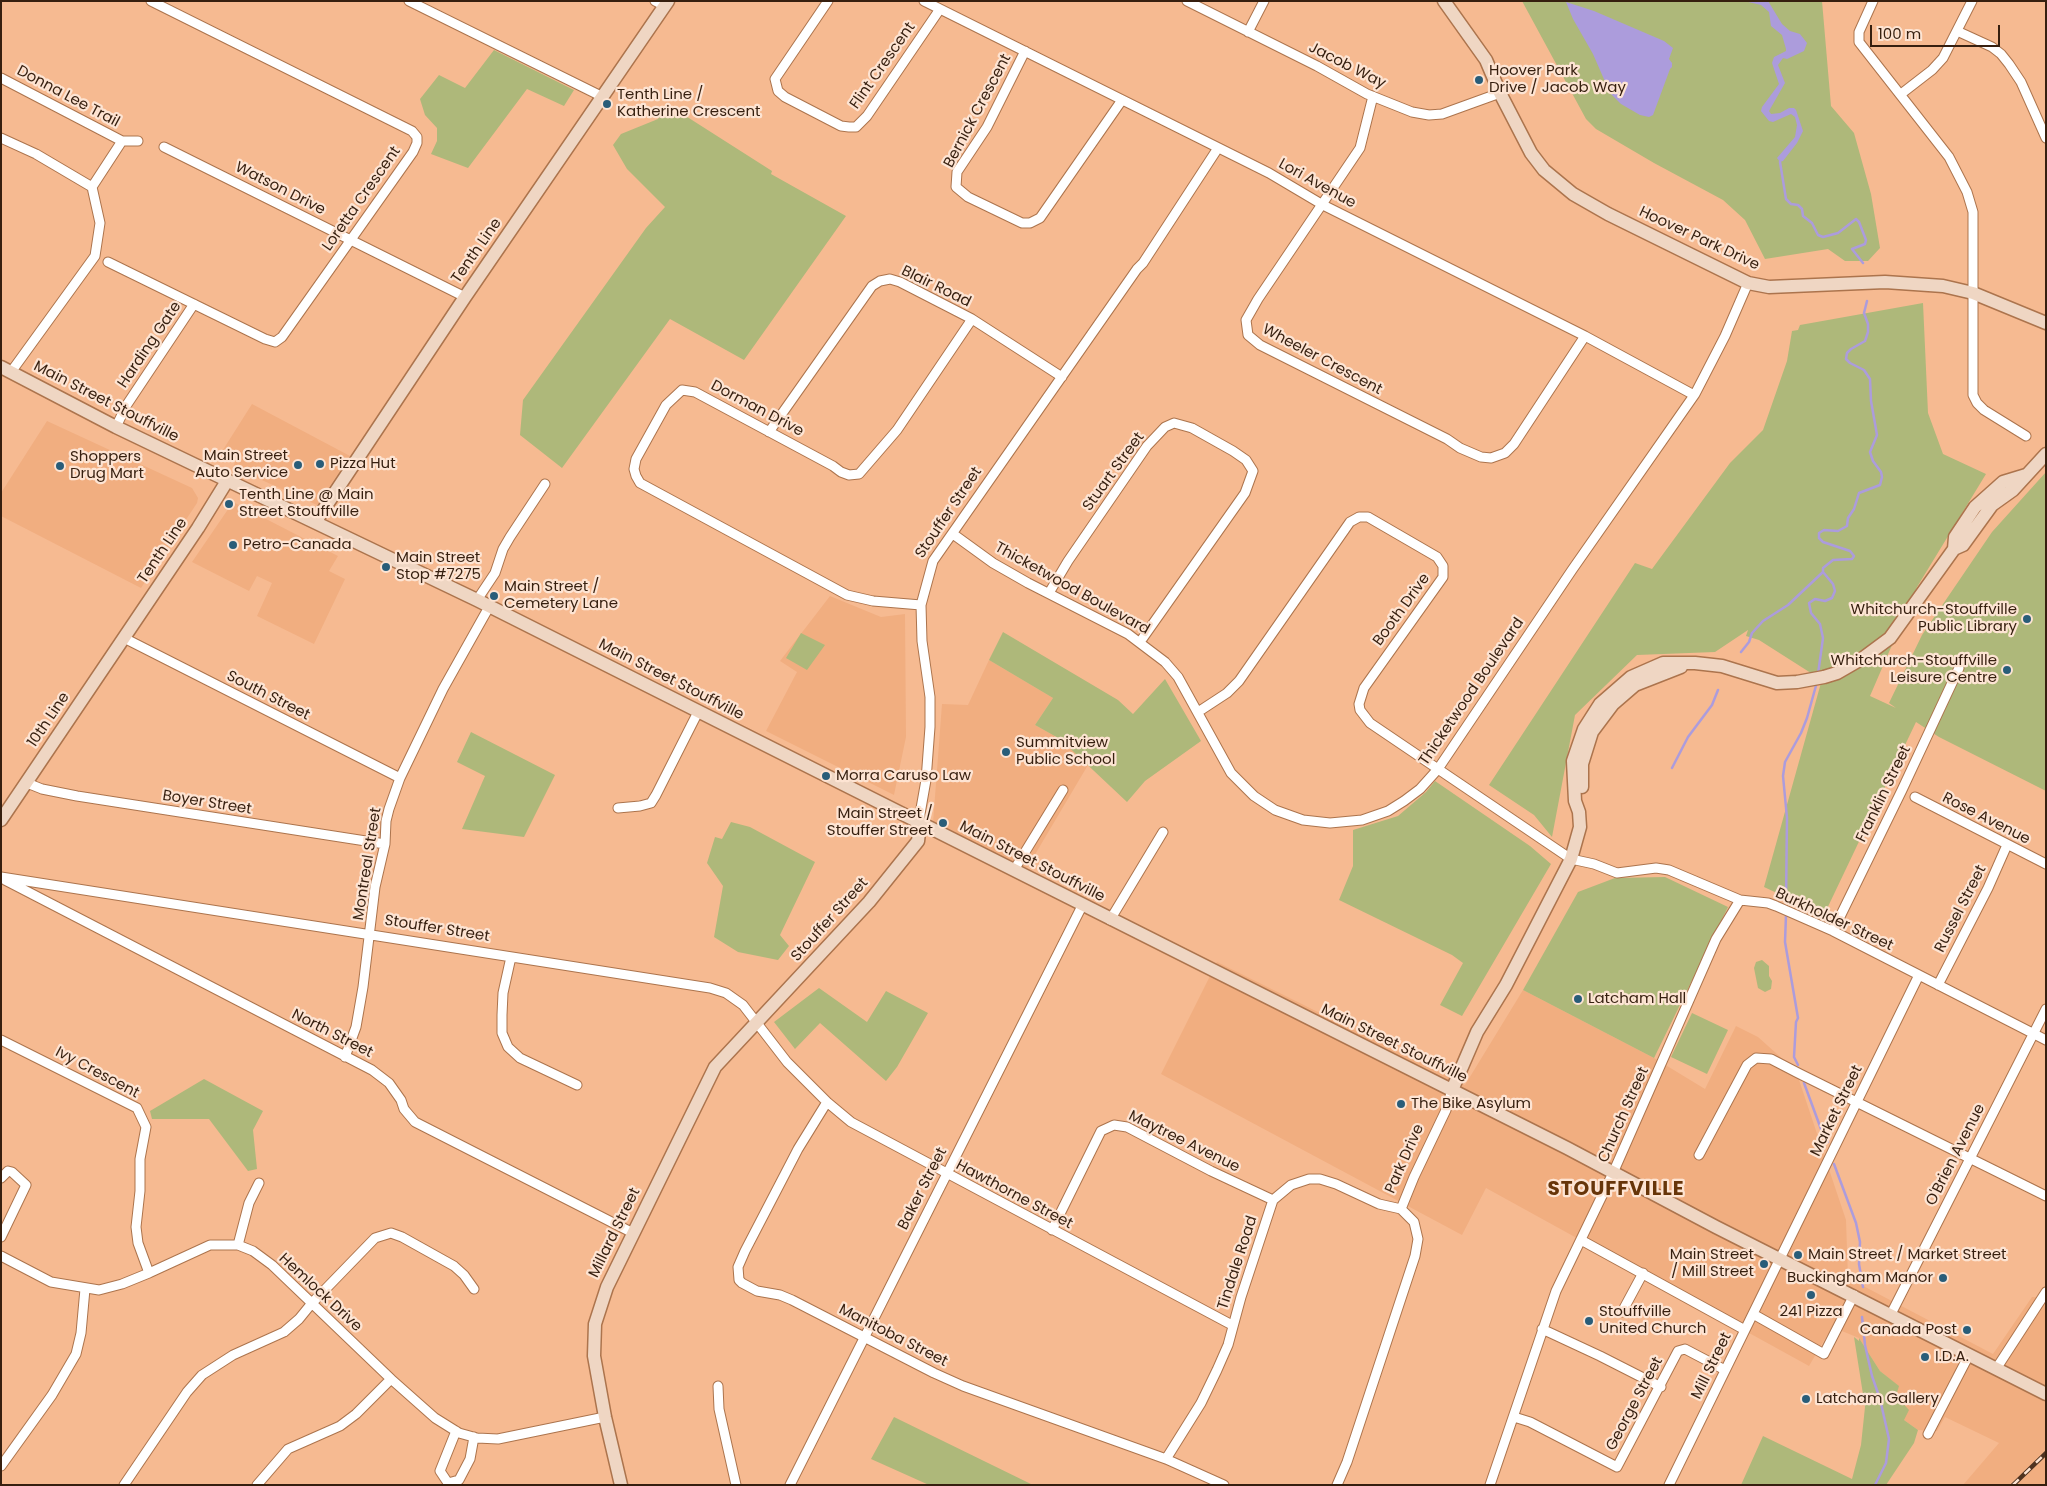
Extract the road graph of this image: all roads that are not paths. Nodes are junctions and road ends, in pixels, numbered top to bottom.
1 (151, 1) edge
2 (409, 1) edge
3 (828, 1) edge
4 (924, 1) edge
5 (1187, 1) edge
6 (1264, 1) edge
7 (1444, 1) edge
8 (1872, 1) edge
9 (1972, 1) edge
10 (663, 3) edge
11 (940, 9) junction
12 (1957, 31) junction
13 (1248, 32) junction
14 (1025, 51) junction
15 (1, 78) edge
16 (1500, 93) junction
17 (1901, 94) junction
18 (1373, 96) junction
19 (603, 97) junction
20 (1122, 100) junction
21 (1, 138) edge
22 (2046, 138) edge
23 (122, 141) junction
24 (138, 141) dead end
25 (164, 147) dead end
26 (1218, 148) junction
27 (92, 187) junction
28 (1323, 205) junction
29 (351, 240) junction
30 (108, 262) dead end
31 (1748, 283) junction
32 (1973, 293) junction
33 (465, 297) junction
34 (194, 304) junction
35 (972, 319) junction
36 (2046, 323) edge
37 (1586, 336) junction
38 (6, 370) edge
39 (1062, 376) junction
40 (1694, 395) junction
41 (116, 427) junction
42 (769, 432) junction
43 (2026, 436) dead end
44 (2046, 454) edge
45 (227, 481) junction
46 (545, 484) dead end
47 (316, 521) junction
48 (953, 534) junction
49 (1049, 593) junction
50 (477, 600) junction
51 (921, 605) junction
52 (489, 607) junction
53 (124, 638) junction
54 (1140, 642) junction
55 (1959, 668) dead end
56 (698, 712) junction
57 (1198, 712) junction
58 (1438, 769) junction
59 (400, 778) junction
60 (27, 783) junction
61 (1063, 790) dead end
62 (1914, 797) dead end
63 (618, 808) dead end
64 (1, 820) edge
65 (920, 824) junction
66 (1163, 832) dead end
67 (385, 844) junction
68 (2007, 845) junction
69 (1571, 859) junction
70 (2046, 864) edge
71 (1014, 870) junction
72 (1, 878) edge
73 (1740, 900) junction
74 (1082, 906) junction
75 (1110, 920) junction
76 (1833, 931) junction
77 (370, 935) junction
78 (511, 957) junction
79 (1918, 975) junction
80 (1938, 986) junction
81 (2046, 1008) edge
82 (758, 1023) junction
83 (2034, 1034) junction
84 (1, 1040) edge
85 (2046, 1040) edge
86 (345, 1057) junction
87 (577, 1085) dead end
88 (1452, 1090) junction
89 (827, 1102) junction
90 (1857, 1102) junction
91 (1699, 1155) dead end
92 (1969, 1158) junction
93 (946, 1174) junction
94 (1613, 1174) junction
95 (1, 1178) edge
96 (258, 1183) dead end
97 (2046, 1196) edge
98 (1273, 1200) junction
99 (1401, 1209) junction
100 (1052, 1230) junction
101 (634, 1233) junction
102 (1, 1237) edge
103 (1581, 1240) junction
104 (238, 1245) junction
105 (1, 1256) edge
106 (1780, 1258) junction
107 (149, 1273) junction
108 (1643, 1273) junction
109 (85, 1289) junction
110 (474, 1289) dead end
111 (2046, 1292) edge
112 (1854, 1295) junction
113 (312, 1303) junction
114 (1622, 1312) dead end
115 (1753, 1314) junction
116 (1892, 1314) junction
117 (1232, 1325) junction
118 (1542, 1329) junction
119 (1745, 1330) junction
120 (864, 1337) junction
121 (1969, 1355) junction
122 (1996, 1369) junction
123 (1725, 1370) junction
124 (390, 1379) junction
125 (718, 1386) dead end
126 (1661, 1387) junction
127 (2046, 1394) edge
128 (605, 1417) junction
129 (1514, 1417) junction
130 (456, 1431) junction
131 (1928, 1434) dead end
132 (474, 1437) junction
133 (1166, 1459) junction
134 (1, 1466) edge
135 (124, 1485) edge
136 (257, 1485) edge
137 (621, 1485) edge
138 (736, 1485) edge
139 (790, 1485) edge
140 (1224, 1485) edge
141 (1337, 1485) edge
142 (1490, 1485) edge
143 (1669, 1485) edge

1 - 29 street, Loretta Crescent
2 - 19 street
3 - 11 street, Flint Crescent
4 - 11 street, Lori Avenue
5 - 13 street, Jacob Way
6 - 13 street
7 - 16 street, Hoover Park Drive
8 - 17 street
9 - 12 street
10 - 19 street, Tenth Line
11 - 14 street, Lori Avenue
12 - 17 street
12 - 22 street
13 - 18 street, Jacob Way
14 - 20 street, Lori Avenue
14 - 20 street, Bernick Crescent
15 - 23 street, Donna Lee Trail
16 - 18 street, Jacob Way
16 - 31 street, Hoover Park Drive
17 - 32 street
18 - 28 street, Wheeler Crescent
19 - 33 street, Tenth Line
20 - 26 street, Lori Avenue
21 - 27 street
23 - 24 street, Donna Lee Trail
23 - 27 street, Donna Lee Trail
25 - 29 street, Watson Drive
26 - 28 street, Lori Avenue
26 - 39 street, Stouffer Street
27 - 38 street
28 - 37 street, Lori Avenue
28 - 37 street, Wheeler Crescent
29 - 33 street, Watson Drive
29 - 34 street, Loretta Crescent
30 - 34 street, Loretta Crescent
31 - 32 street, Hoover Park Drive
31 - 40 street, Thicketwood Boulevard
32 - 36 street, Hoover Park Drive
32 - 43 street
33 - 47 street, Tenth Line
34 - 41 street, Harding Gate
35 - 39 street, Blair Road
35 - 42 street, Blair Road
35 - 42 street, Dorman Drive
37 - 40 street, Lori Avenue
38 - 41 street, Main Street Stouffville
39 - 48 street, Stouffer Street
40 - 58 street, Thicketwood Boulevard
41 - 45 street, Main Street Stouffville
42 - 51 street, Dorman Drive
44 - 69 street, Park Drive
45 - 47 street, Main Street Stouffville
45 - 53 street, Tenth Line
46 - 50 street
47 - 50 street, Main Street Stouffville
48 - 49 street, Thicketwood Boulevard
48 - 51 street, Stouffer Street
49 - 54 street, Thicketwood Boulevard
49 - 54 street, Stuart Street
50 - 52 street, Main Street Stouffville
51 - 65 street, Stouffer Street
52 - 56 street, Main Street Stouffville
52 - 59 street, Montreal Street
53 - 59 street, South Street
53 - 60 street, 10th Line
54 - 57 street, Thicketwood Boulevard
55 - 76 street, Franklin Street
56 - 63 street
56 - 65 street, Main Street Stouffville
57 - 58 street, Thicketwood Boulevard
57 - 58 street, Booth Drive
58 - 69 street
59 - 67 street, Montreal Street
60 - 64 street, 10th Line
60 - 67 street, Boyer Street
61 - 71 street
62 - 68 street, Rose Avenue
65 - 71 street, Main Street Stouffville
65 - 82 street, Stouffer Street
66 - 75 street
67 - 77 street, Montreal Street
68 - 70 street, Rose Avenue
68 - 80 street, Russel Street
69 - 73 street, Burkholder Street
69 - 88 street, Park Drive
71 - 74 street, Main Street Stouffville
72 - 77 street, Stouffer Street
72 - 86 street, North Street
73 - 76 street, Burkholder Street
73 - 94 street, Church Street
74 - 75 street, Main Street Stouffville
74 - 93 street, Baker Street
75 - 88 street, Main Street Stouffville
76 - 79 street, Burkholder Street
77 - 78 street, Stouffer Street
77 - 86 street, Montreal Street
78 - 82 street, Stouffer Street
78 - 87 street
79 - 80 street, Burkholder Street
79 - 90 street, Market Street
80 - 83 street, Burkholder Street
81 - 83 street, O'Brien Avenue
82 - 89 street, Hawthorne Street
82 - 101 street, Millard Street
83 - 85 street, Burkholder Street
83 - 92 street, O'Brien Avenue
84 - 107 street, Ivy Crescent
86 - 101 street, North Street
88 - 94 street, Main Street Stouffville
88 - 99 street, Park Drive
89 - 93 street, Hawthorne Street
89 - 120 street, Manitoba Street
90 - 91 street
90 - 92 street
90 - 106 street, Market Street
92 - 97 street
92 - 116 street, O'Brien Avenue
93 - 100 street, Hawthorne Street
93 - 120 street, Baker Street
94 - 103 street, Church Street
94 - 106 street, Main Street Stouffville
95 - 102 street
96 - 104 street
98 - 99 street, Tindale Road
98 - 100 street, Maytree Avenue
98 - 117 street, Tindale Road
99 - 141 street, Park Drive
100 - 117 street, Hawthorne Street
101 - 128 street, Millard Street
103 - 108 street
103 - 118 street, Church Street
104 - 107 street, Hemlock Drive
104 - 113 street, Hemlock Drive
105 - 109 street, Hemlock Drive
106 - 112 street, Main Street Stouffville
106 - 115 street, Mill Street
107 - 109 street, Hemlock Drive
108 - 114 street
108 - 119 street
109 - 134 street
110 - 113 street
111 - 122 street
112 - 115 street
112 - 116 street, Main Street Stouffville
113 - 124 street, Hemlock Drive
113 - 135 street
115 - 119 street, Mill Street
116 - 121 street, Main Street Stouffville
117 - 133 street, Tindale Road
118 - 126 street
118 - 129 street, Church Street
119 - 123 street, Mill Street
120 - 133 street, Manitoba Street
120 - 139 street, Baker Street
121 - 122 street, Main Street Stouffville
121 - 131 street
122 - 127 street, Main Street Stouffville
123 - 126 street, George Street
123 - 143 street, Mill Street
124 - 130 street, Hemlock Drive
124 - 136 street
125 - 138 street
126 - 129 street, George Street
128 - 132 street, Hemlock Drive
128 - 137 street, Millard Street
129 - 142 street, Church Street
130 - 132 street, Hemlock Drive
130 - 132 street
133 - 140 street, Manitoba Street

